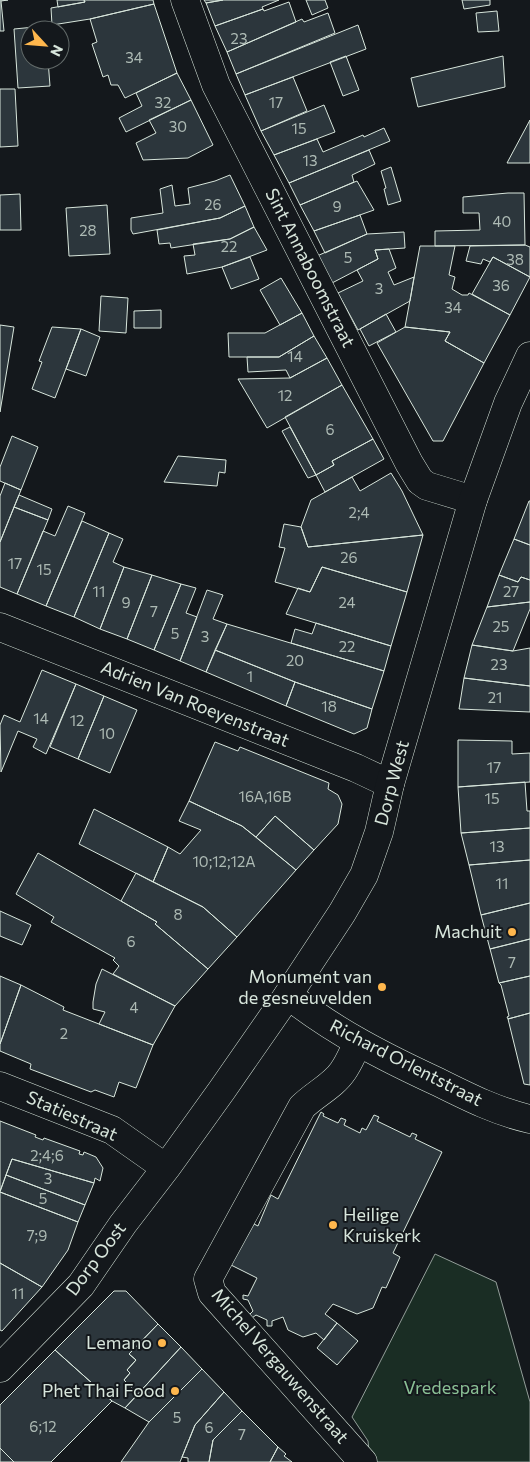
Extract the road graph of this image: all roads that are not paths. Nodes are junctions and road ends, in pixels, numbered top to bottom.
1 (186, 0) edge
2 (530, 356) edge
3 (473, 500) junction
4 (0, 627) edge
5 (390, 784) junction
6 (288, 995) junction
7 (358, 1043) junction
8 (0, 1086) edge
9 (530, 1119) edge
10 (166, 1168) junction
11 (0, 1368) edge
12 (363, 1462) edge

1 - 3 street, Sint Annaboomstraat
2 - 3 street, Dorp West
3 - 5 street, Dorp West
4 - 5 street, Adrien Van Roeyenstraat
5 - 6 street, Dorp West
6 - 7 street, Richard Orlentstraat
6 - 10 street, Dorp West
7 - 9 street, Richard Orlentstraat
7 - 12 street, Michel Vergauwenstraat
8 - 10 street, Statiestraat
10 - 11 street, Dorp Oost

